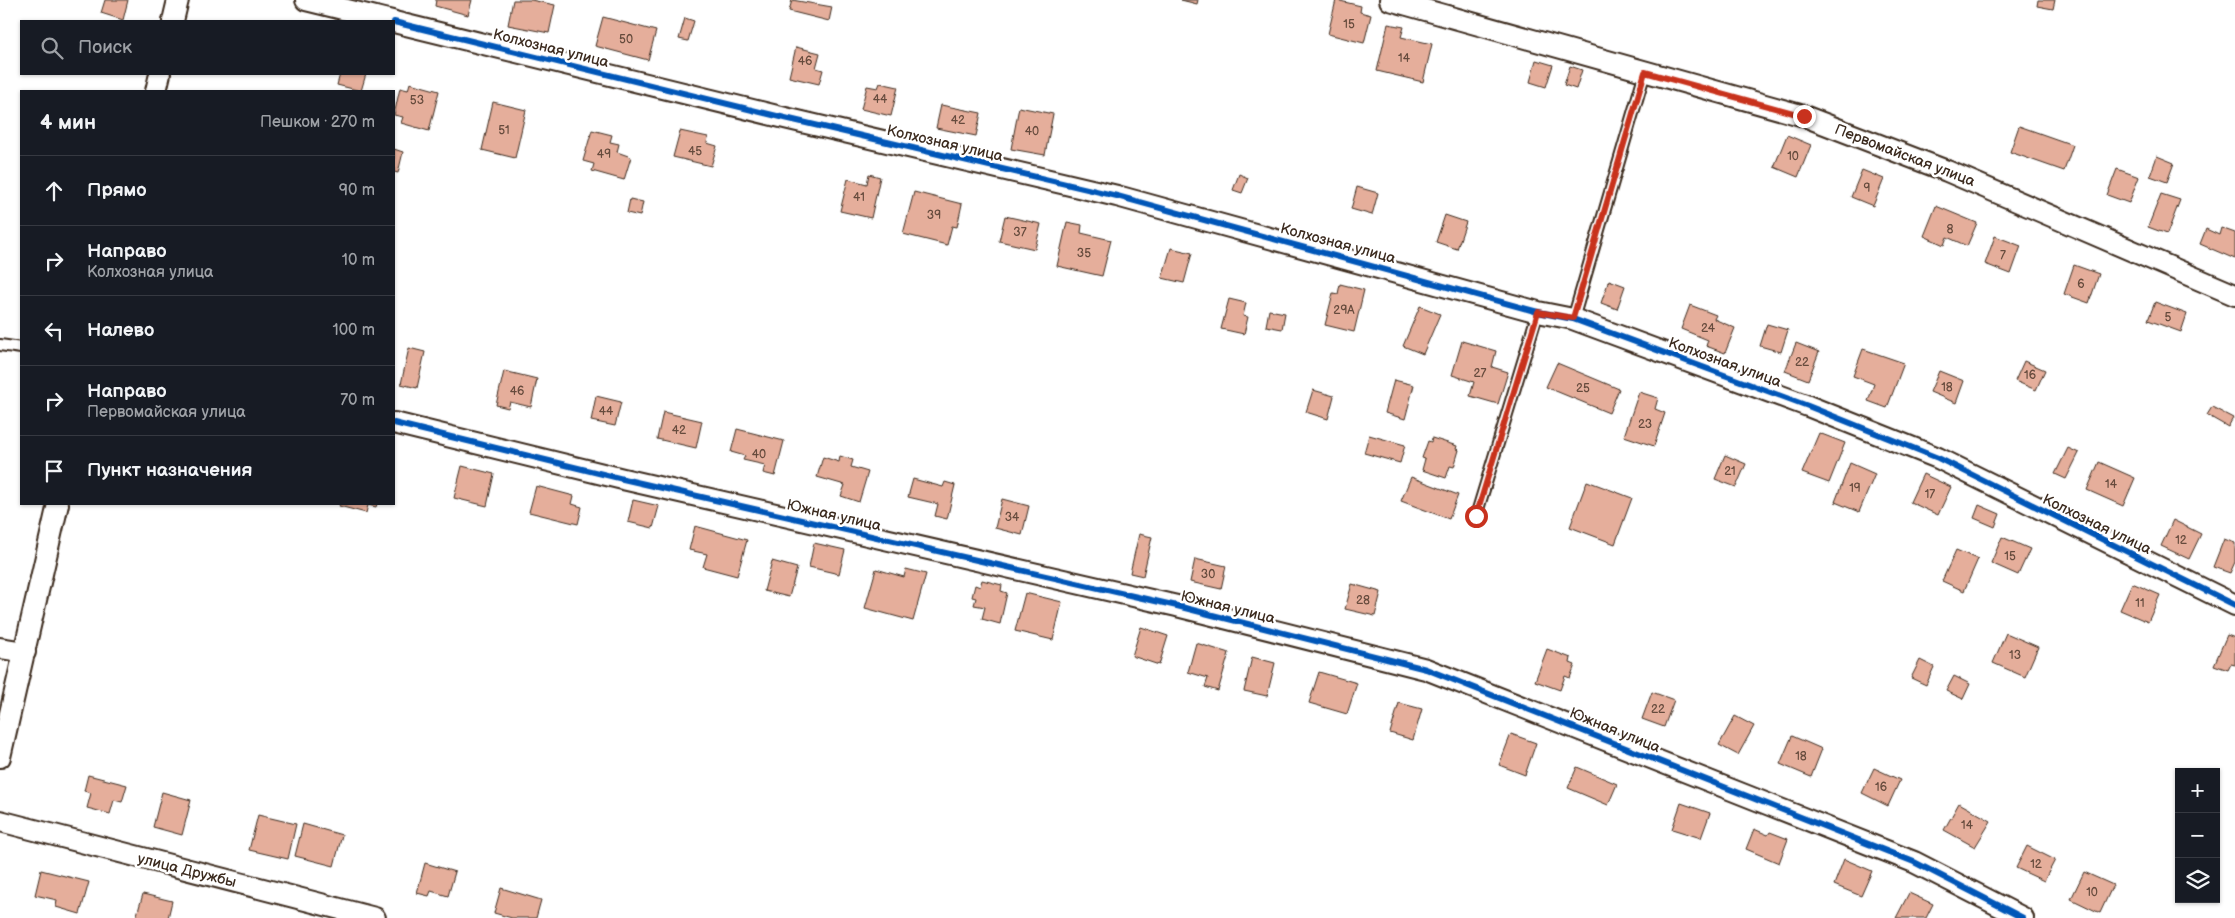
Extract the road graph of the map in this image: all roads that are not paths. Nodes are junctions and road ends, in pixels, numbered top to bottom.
1 (178, 0) edge
2 (306, 0) edge
3 (1390, 0) edge
4 (173, 20) edge
5 (389, 20) edge
6 (395, 21) edge
7 (1645, 72) junction
8 (160, 75) edge
9 (156, 90) edge
10 (2235, 294) edge
11 (1538, 312) junction
12 (1573, 318) junction
13 (0, 345) edge
14 (20, 348) edge
15 (395, 423) edge
16 (58, 505) edge
17 (1476, 516) dead end
18 (2235, 605) edge
19 (0, 648) edge
20 (25, 652) junction
21 (0, 757) edge
22 (0, 821) edge
23 (375, 918) edge
24 (2024, 918) edge

1 - 4 street
2 - 5 street, Колхозная улица
3 - 7 street, Первомайская улица
6 - 11 street, Колхозная улица
7 - 10 street, Первомайская улица
7 - 12 lane
8 - 9 street
11 - 12 street, Колхозная улица
11 - 17 lane
12 - 18 street, Колхозная улица
13 - 14 lane
15 - 24 street, Южная улица
16 - 20 street
19 - 20 street
20 - 21 street
22 - 23 street, улица Дружбы

